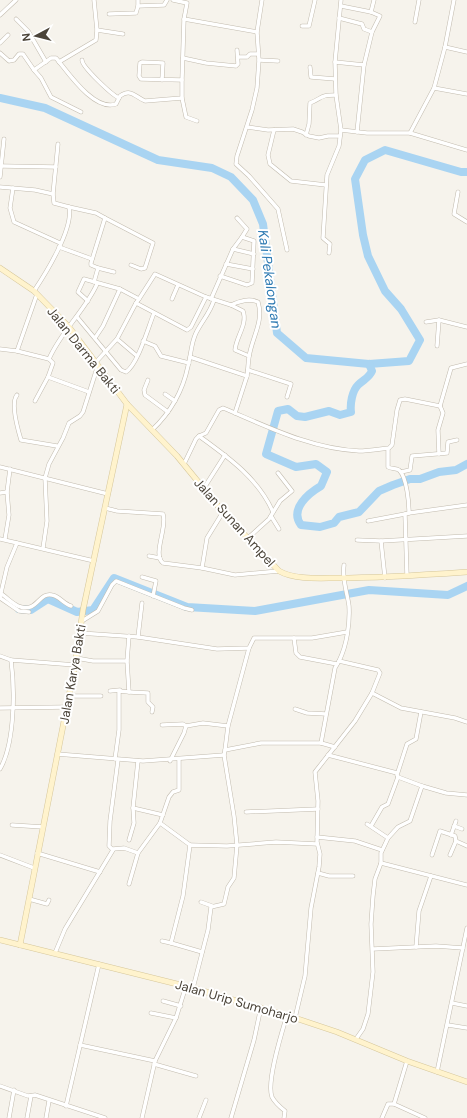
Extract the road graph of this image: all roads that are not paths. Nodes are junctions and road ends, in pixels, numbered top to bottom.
1 (16, 0) edge
2 (94, 0) edge
3 (138, 0) edge
4 (167, 0) edge
5 (173, 0) edge
6 (262, 0) edge
7 (315, 0) edge
8 (341, 0) edge
9 (374, 0) edge
10 (419, 0) edge
11 (454, 0) edge
12 (188, 1) edge
13 (138, 6) junction
14 (340, 6) junction
15 (371, 12) junction
16 (109, 14) dead end
17 (0, 15) edge
18 (339, 18) junction
19 (16, 19) dead end
20 (184, 19) junction
21 (414, 22) dead end
22 (302, 26) dead end
23 (97, 30) junction
24 (257, 32) junction
25 (372, 32) junction
26 (8, 34) dead end
27 (123, 34) dead end
28 (0, 43) edge
29 (445, 47) junction
30 (237, 50) dead end
31 (467, 52) edge
32 (0, 53) edge
33 (257, 54) junction
34 (238, 57) junction
35 (183, 58) junction
36 (82, 60) dead end
37 (259, 60) junction
38 (278, 60) dead end
39 (46, 62) junction
40 (59, 62) junction
41 (335, 62) junction
42 (364, 65) junction
43 (310, 67) dead end
44 (34, 70) junction
45 (335, 79) junction
46 (162, 80) junction
47 (182, 80) junction
48 (434, 88) junction
49 (467, 94) edge
50 (336, 95) junction
51 (119, 98) junction
52 (182, 98) junction
53 (81, 112) dead end
54 (197, 121) dead end
55 (247, 127) junction
56 (274, 130) junction
57 (341, 130) junction
58 (357, 132) junction
59 (410, 133) junction
60 (306, 134) junction
61 (340, 136) junction
62 (4, 139) dead end
63 (58, 144) dead end
64 (467, 150) edge
65 (2, 166) junction
66 (56, 167) junction
67 (0, 177) edge
68 (326, 185) junction
69 (0, 187) edge
70 (13, 188) junction
71 (458, 192) dead end
72 (53, 194) junction
73 (69, 207) junction
74 (105, 218) junction
75 (237, 218) dead end
76 (467, 222) edge
77 (242, 237) junction
78 (60, 245) junction
79 (233, 249) junction
80 (287, 250) dead end
81 (329, 253) dead end
82 (254, 254) junction
83 (92, 259) junction
84 (226, 264) junction
85 (131, 265) dead end
86 (0, 268) edge
87 (98, 268) junction
88 (253, 269) junction
89 (114, 272) dead end
90 (220, 276) junction
91 (96, 283) junction
92 (178, 285) junction
93 (120, 289) junction
94 (36, 293) junction
95 (206, 297) junction
96 (139, 299) junction
97 (172, 299) dead end
98 (212, 300) junction
99 (88, 301) junction
100 (136, 304) junction
101 (232, 305) junction
102 (154, 313) junction
103 (77, 317) junction
104 (439, 320) junction
105 (426, 322) dead end
106 (71, 324) junction
107 (467, 327) edge
108 (95, 338) junction
109 (117, 339) junction
110 (143, 341) junction
111 (437, 346) dead end
112 (0, 348) edge
113 (17, 350) junction
114 (107, 352) junction
115 (137, 356) junction
116 (249, 356) junction
117 (190, 357) junction
118 (49, 359) junction
119 (189, 363) junction
120 (97, 364) junction
121 (467, 364) edge
122 (248, 370) junction
123 (247, 376) junction
124 (48, 377) junction
125 (148, 380) dead end
126 (89, 392) junction
127 (165, 394) dead end
128 (17, 395) dead end
129 (287, 397) dead end
130 (35, 400) dead end
131 (175, 401) junction
132 (127, 404) junction
133 (440, 406) junction
134 (168, 412) junction
135 (235, 413) junction
136 (152, 430) junction
137 (199, 436) junction
138 (457, 440) dead end
139 (57, 446) junction
140 (388, 448) junction
141 (438, 454) junction
142 (225, 455) junction
143 (184, 464) junction
144 (0, 467) edge
145 (10, 469) junction
146 (401, 472) junction
147 (278, 473) dead end
148 (45, 478) junction
149 (204, 488) junction
150 (7, 492) junction
151 (0, 493) edge
152 (108, 494) junction
153 (467, 504) edge
154 (105, 508) junction
155 (223, 512) junction
156 (272, 514) junction
157 (407, 514) junction
158 (368, 521) dead end
159 (279, 529) dead end
160 (467, 536) edge
161 (248, 538) junction
162 (406, 538) junction
163 (0, 539) edge
164 (5, 539) junction
165 (357, 540) dead end
166 (381, 541) junction
167 (18, 543) junction
168 (43, 548) junction
169 (149, 556) dead end
170 (160, 558) junction
171 (94, 561) junction
172 (344, 565) dead end
173 (202, 568) junction
174 (279, 571) junction
175 (467, 572) edge
176 (407, 576) junction
177 (142, 577) dead end
178 (343, 578) junction
179 (386, 578) junction
180 (0, 595) edge
181 (153, 595) junction
182 (142, 603) dead end
183 (71, 606) dead end
184 (19, 609) junction
185 (192, 610) dead end
186 (29, 612) dead end
187 (82, 619) junction
188 (347, 632) junction
189 (80, 633) junction
190 (129, 636) junction
191 (138, 636) junction
192 (294, 638) junction
193 (249, 648) junction
194 (0, 656) edge
195 (76, 658) junction
196 (11, 660) junction
197 (127, 661) junction
198 (338, 662) junction
199 (75, 666) junction
200 (120, 690) junction
201 (110, 692) dead end
202 (129, 692) junction
203 (372, 693) junction
204 (69, 696) junction
205 (101, 696) dead end
206 (13, 707) junction
207 (67, 707) junction
208 (0, 708) edge
209 (295, 710) dead end
210 (152, 712) dead end
211 (421, 712) junction
212 (326, 714) junction
213 (467, 722) edge
214 (162, 725) dead end
215 (186, 726) junction
216 (228, 726) junction
217 (321, 743) junction
218 (335, 747) junction
219 (225, 750) junction
220 (57, 754) junction
221 (328, 755) junction
222 (224, 756) junction
223 (116, 760) junction
224 (170, 760) junction
225 (179, 760) junction
226 (138, 761) junction
227 (0, 769) edge
228 (398, 775) junction
229 (422, 786) junction
230 (467, 795) edge
231 (133, 808) junction
232 (318, 809) junction
233 (246, 812) dead end
234 (162, 815) junction
235 (456, 821) dead end
236 (160, 823) junction
237 (12, 825) dead end
238 (454, 826) junction
239 (43, 827) junction
240 (462, 829) dead end
241 (451, 835) junction
242 (317, 837) junction
243 (388, 838) junction
244 (129, 840) dead end
245 (456, 841) junction
246 (317, 844) junction
247 (190, 845) junction
248 (237, 845) junction
249 (467, 846) edge
250 (113, 849) junction
251 (382, 850) junction
252 (38, 853) junction
253 (138, 853) junction
254 (0, 855) edge
255 (432, 855) dead end
256 (450, 855) dead end
257 (381, 863) junction
258 (34, 868) junction
259 (100, 872) junction
260 (318, 873) junction
261 (353, 876) dead end
262 (431, 876) junction
263 (129, 884) dead end
264 (467, 885) edge
265 (29, 899) junction
266 (49, 900) dead end
267 (201, 902) dead end
268 (212, 906) junction
269 (467, 928) edge
270 (0, 940) edge
271 (162, 941) dead end
272 (171, 943) junction
273 (20, 945) junction
274 (416, 947) junction
275 (463, 948) junction
276 (373, 949) junction
277 (202, 952) junction
278 (55, 953) junction
279 (99, 964) junction
280 (186, 986) junction
281 (193, 988) junction
282 (163, 1001) dead end
283 (452, 1003) junction
284 (181, 1006) junction
285 (467, 1006) edge
286 (261, 1007) junction
287 (151, 1013) dead end
288 (287, 1015) junction
289 (176, 1018) junction
290 (295, 1018) junction
291 (448, 1025) junction
292 (467, 1028) edge
293 (356, 1040) junction
294 (80, 1045) junction
295 (407, 1061) junction
296 (154, 1063) junction
297 (437, 1072) junction
298 (196, 1076) dead end
299 (467, 1082) edge
300 (0, 1086) edge
301 (14, 1090) junction
302 (31, 1096) junction
303 (206, 1100) dead end
304 (49, 1101) junction
305 (394, 1104) junction
306 (66, 1106) junction
307 (9, 1118) edge
308 (26, 1118) edge
309 (46, 1118) edge
310 (105, 1118) edge
311 (142, 1118) edge
312 (199, 1118) edge
313 (231, 1118) edge
314 (284, 1118) edge
315 (382, 1118) edge
316 (425, 1118) edge

1 - 17 street
2 - 23 street
3 - 13 street
4 - 13 street
5 - 12 street
6 - 24 street
7 - 22 street
8 - 14 street
9 - 15 street
10 - 21 street
11 - 29 street
12 - 20 street
13 - 16 street
14 - 15 street
14 - 18 street
15 - 25 street
18 - 25 street
18 - 41 street
19 - 39 street
20 - 24 street
20 - 35 street
23 - 27 street
23 - 40 street
24 - 33 street
25 - 42 street
26 - 28 street
29 - 31 street
29 - 48 street
30 - 34 street
32 - 44 street
33 - 34 street
33 - 37 street
34 - 35 street
35 - 47 street
36 - 51 street
37 - 38 street
37 - 55 street
39 - 40 street
39 - 44 street
40 - 51 street
41 - 42 street
41 - 45 street
42 - 58 street
43 - 45 street
44 - 53 street
45 - 50 street
46 - 46 street
46 - 47 street
47 - 52 street
48 - 49 street
48 - 59 street
50 - 57 street
50 - 60 street
51 - 52 street
52 - 54 street
55 - 56 street
55 - 80 street
56 - 60 street
56 - 68 street
57 - 58 street
57 - 61 street
58 - 59 street
59 - 64 street
60 - 61 street
61 - 68 street
62 - 65 street
63 - 66 street
65 - 66 street
65 - 67 street
66 - 72 street
68 - 81 street
69 - 70 street
70 - 72 street
70 - 78 street
71 - 76 street
72 - 73 street
73 - 74 street
73 - 78 street
74 - 83 street
74 - 85 street
75 - 77 street
77 - 79 street
77 - 82 street
78 - 83 street
78 - 94 street
79 - 82 street
79 - 84 street
82 - 88 street
83 - 87 street
84 - 88 street
84 - 90 street
86 - 94 street, Jalan Darma Bakti
87 - 89 street
87 - 91 street
88 - 90 street
90 - 98 street
91 - 93 street
91 - 99 street
91 - 99 street
92 - 95 street
92 - 96 street
92 - 97 street
93 - 96 street
93 - 108 street
94 - 106 street, Jalan Darma Bakti
94 - 113 street
95 - 98 street
95 - 102 street
96 - 100 street
98 - 101 street
98 - 117 street
99 - 103 street
100 - 102 street
100 - 109 street
101 - 116 street
101 - 116 street
102 - 110 street
103 - 106 street
103 - 108 street
104 - 105 street
104 - 107 street
104 - 111 street
106 - 118 street
106 - 120 street, Jalan Darma Bakti
108 - 114 street
109 - 114 street
109 - 115 street
110 - 115 street
110 - 119 street
112 - 113 street
113 - 118 street
114 - 115 street
114 - 120 street
116 - 122 street
117 - 119 street
117 - 123 street
118 - 124 street
119 - 131 street
120 - 126 street
120 - 132 street, Jalan Darma Bakti
121 - 133 street
122 - 123 street
122 - 129 street
123 - 135 street
124 - 126 street
124 - 130 street
125 - 134 street
126 - 139 street
127 - 131 street
128 - 139 street
131 - 134 street
132 - 136 street, Jalan Sunan Ampel
132 - 152 street, Jalan Karya Bakti
133 - 140 street
133 - 141 street
134 - 136 street
135 - 137 street
135 - 140 street
136 - 143 street, Jalan Sunan Ampel
137 - 142 street
137 - 143 street
138 - 141 street
139 - 148 street
140 - 146 street
141 - 146 street
142 - 149 street
142 - 156 street
143 - 149 street, Jalan Sunan Ampel
144 - 145 street
145 - 148 street
145 - 150 street
146 - 157 street
147 - 156 street
148 - 152 street
148 - 168 street
149 - 155 street, Jalan Sunan Ampel
150 - 151 street
150 - 164 street
152 - 154 street, Jalan Karya Bakti
153 - 157 street
154 - 170 street
154 - 171 street, Jalan Karya Bakti
155 - 161 street, Jalan Sunan Ampel
155 - 173 street
156 - 159 street
156 - 161 street
157 - 158 street
157 - 162 street
160 - 162 street
161 - 174 street, Jalan Sunan Ampel
162 - 166 street
162 - 176 street
163 - 164 street
164 - 167 street
165 - 166 street
166 - 179 street
167 - 168 street
167 - 180 street
168 - 171 street
169 - 170 street
170 - 173 street
171 - 187 street, Jalan Karya Bakti
172 - 178 street
173 - 174 street
174 - 178 street, Jalan Sunan Ampel
175 - 176 street, Jalan Sunan Ampel
176 - 179 street, Jalan Sunan Ampel
177 - 181 street
178 - 179 street, Jalan Sunan Ampel
178 - 188 street
180 - 184 street
181 - 185 street
181 - 187 street
182 - 191 street
183 - 184 street
184 - 186 street
187 - 189 street, Jalan Karya Bakti
188 - 192 street
188 - 198 street
189 - 190 street
189 - 195 street, Jalan Karya Bakti
190 - 191 street
190 - 197 street
191 - 193 street
192 - 193 street
192 - 198 street
193 - 216 street
194 - 196 street
195 - 197 street
195 - 199 street, Jalan Karya Bakti
196 - 199 street
196 - 206 street
197 - 202 street
198 - 203 street
198 - 212 street
199 - 204 street, Jalan Karya Bakti
200 - 201 street
200 - 202 street
200 - 223 street
202 - 210 street
203 - 211 street
203 - 218 street
204 - 205 street
204 - 207 street, Jalan Karya Bakti
206 - 207 street
206 - 208 street
206 - 227 street
207 - 220 street, Jalan Karya Bakti
209 - 212 street
211 - 213 street
211 - 228 street
212 - 217 street
214 - 215 street
215 - 216 street
215 - 224 street
216 - 219 street
217 - 218 street
217 - 219 street
218 - 221 street
219 - 222 street
220 - 223 street
220 - 239 street, Jalan Karya Bakti
221 - 228 street
221 - 232 street
222 - 225 street
222 - 248 street
223 - 226 street
223 - 250 street
224 - 225 street
224 - 226 street
225 - 234 street
226 - 231 street
228 - 229 street
228 - 243 street
229 - 230 street
229 - 243 street
231 - 234 street
231 - 244 street
232 - 233 street
232 - 242 street
234 - 236 street
235 - 238 street
236 - 247 street
236 - 253 street
237 - 239 street
238 - 240 street
238 - 241 street
239 - 252 street, Jalan Karya Bakti
241 - 245 street
241 - 255 street
242 - 246 street
242 - 251 street
243 - 251 street
245 - 249 street
245 - 256 street
246 - 248 street
246 - 260 street
247 - 248 street
247 - 272 street
248 - 268 street
250 - 253 street
250 - 259 street
251 - 257 street
252 - 258 street, Jalan Karya Bakti
252 - 259 street
253 - 263 street
254 - 258 street
257 - 262 street
257 - 276 street
258 - 265 street, Jalan Karya Bakti
259 - 278 street
260 - 261 street
260 - 290 street
262 - 264 street
262 - 274 street
265 - 266 street
265 - 273 street, Jalan Karya Bakti
267 - 268 street
268 - 277 street
269 - 275 street
270 - 273 street, Jalan Urip Sumoharjo
271 - 272 street
272 - 277 street
273 - 278 street, Jalan Urip Sumoharjo
274 - 275 street
274 - 276 street
275 - 283 street
276 - 293 street
277 - 281 street
278 - 279 street, Jalan Urip Sumoharjo
279 - 280 street, Jalan Urip Sumoharjo
279 - 294 street
280 - 281 street, Jalan Urip Sumoharjo
280 - 284 street
281 - 286 street, Jalan Urip Sumoharjo
282 - 284 street
283 - 285 street
283 - 291 street
284 - 289 street
286 - 288 street, Jalan Urip Sumoharjo
286 - 313 street
287 - 289 street
288 - 290 street, Jalan Urip Sumoharjo
288 - 314 street
289 - 296 street
290 - 293 street, Jalan Urip Sumoharjo
291 - 292 street
291 - 297 street
293 - 295 street, Jalan Urip Sumoharjo
294 - 296 street
294 - 306 street
295 - 297 street, Jalan Urip Sumoharjo
295 - 305 street
296 - 298 street
296 - 311 street
297 - 299 street, Jalan Urip Sumoharjo
300 - 301 street
301 - 302 street
301 - 307 street
302 - 304 street
302 - 308 street
303 - 312 street
304 - 306 street
304 - 309 street
305 - 315 street
305 - 316 street
306 - 310 street

